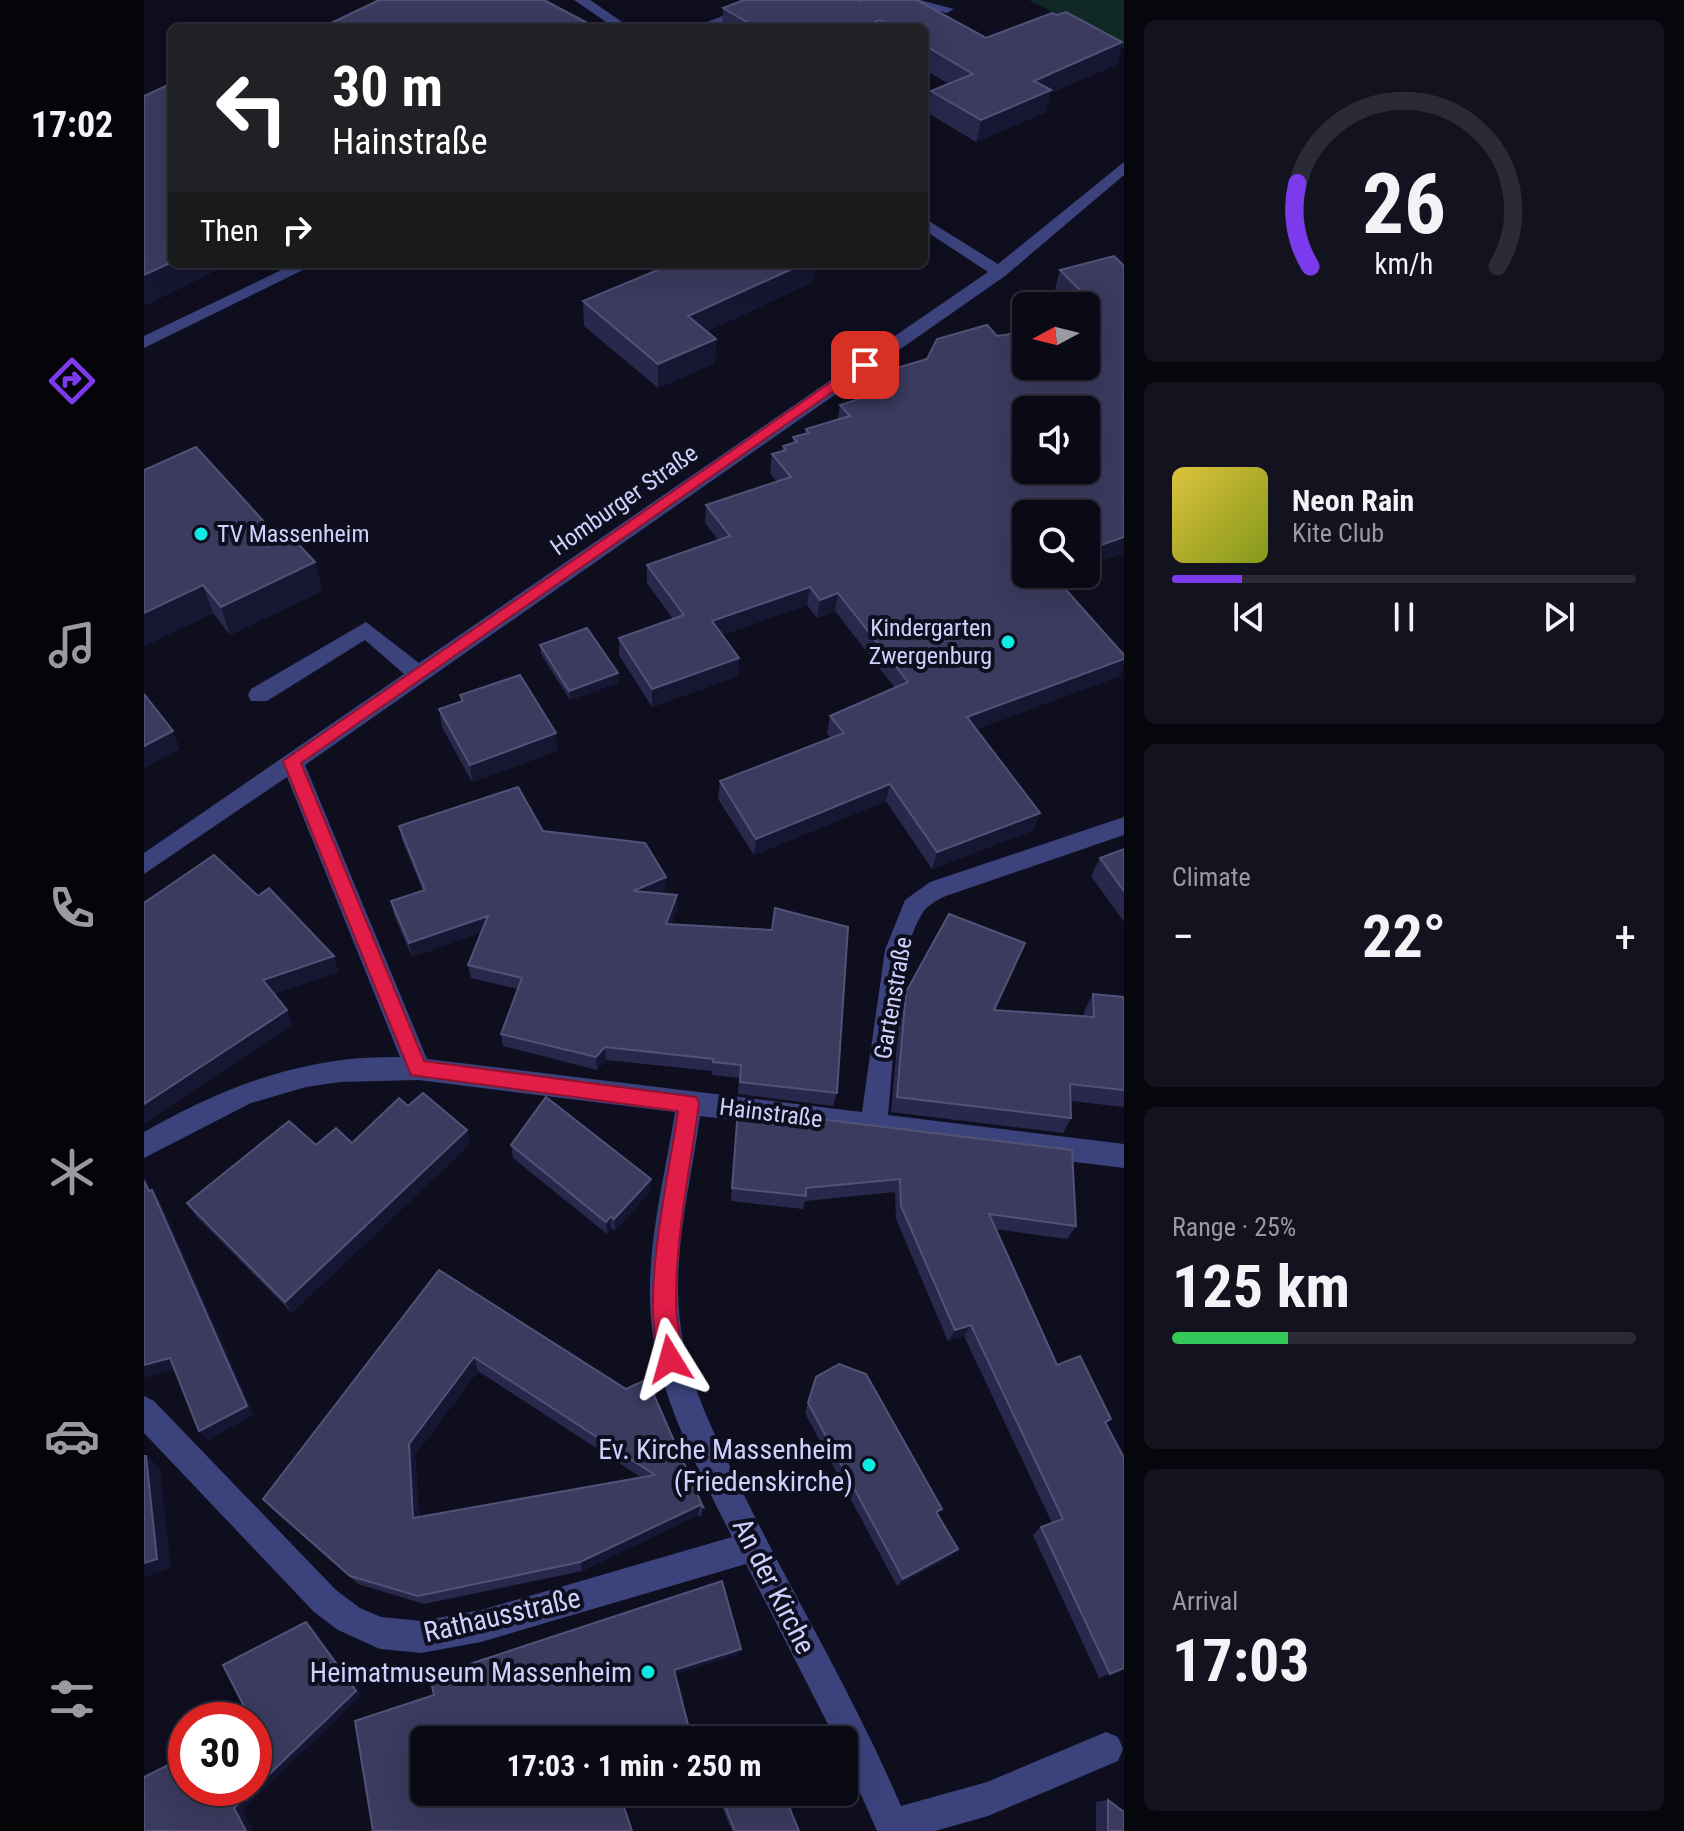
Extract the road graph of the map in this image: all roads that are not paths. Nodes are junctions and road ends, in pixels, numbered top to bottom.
1 (581, 0) edge
2 (778, 0) edge
3 (898, 0) edge
4 (947, 9) dead end
5 (618, 24) edge
6 (709, 24) edge
7 (1124, 167) edge
8 (1105, 184) junction
9 (1124, 195) edge
10 (928, 226) edge
11 (299, 268) edge
12 (999, 272) junction
13 (144, 343) edge
14 (418, 674) junction
15 (259, 695) dead end
16 (292, 761) junction
17 (1124, 826) edge
18 (144, 865) edge
19 (418, 1069) junction
20 (689, 1103) junction
21 (874, 1126) junction
22 (144, 1146) edge
23 (1124, 1156) edge
24 (144, 1411) edge
25 (752, 1547) junction
26 (1106, 1749) dead end
27 (893, 1829) edge

1 - 5 street
2 - 6 street
3 - 4 street
7 - 8 street, Homburger Straße
8 - 9 street
8 - 12 street, Homburger Straße
10 - 12 street
11 - 13 street
12 - 14 street, Homburger Straße
14 - 15 street
14 - 16 street, Homburger Straße
16 - 18 street, Homburger Straße
16 - 19 street
17 - 21 street, Gartenstraße
19 - 20 street, Hainstraße
19 - 22 street, Hainstraße
20 - 21 street, Hainstraße
20 - 25 street, An der Kirche
21 - 23 street, Hainstraße
24 - 25 street, Rathausstraße
25 - 27 street, An der Kirche
26 - 27 street, An der Kirche

